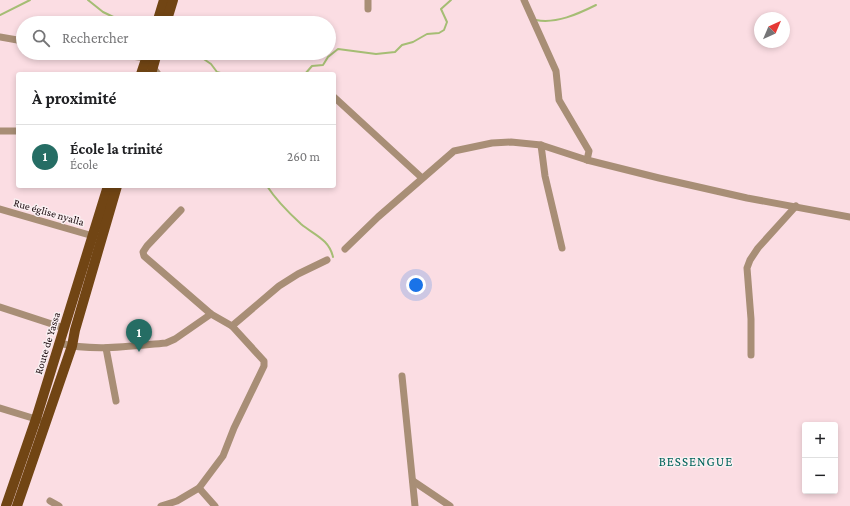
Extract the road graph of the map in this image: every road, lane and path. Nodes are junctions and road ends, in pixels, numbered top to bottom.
1 (164, 0) edge
2 (173, 0) edge
3 (368, 0) edge
4 (524, 0) edge
5 (368, 9) dead end
6 (159, 16) edge
7 (168, 16) edge
8 (0, 38) edge
9 (16, 40) edge
10 (146, 60) edge
11 (149, 60) edge
12 (156, 60) edge
13 (142, 72) edge
14 (154, 72) edge
15 (336, 99) edge
16 (16, 130) edge
17 (0, 131) edge
18 (541, 145) junction
19 (587, 160) junction
20 (422, 178) junction
21 (107, 188) edge
22 (116, 188) edge
23 (796, 206) junction
24 (0, 209) edge
25 (181, 210) dead end
26 (850, 217) edge
27 (93, 236) junction
28 (562, 248) dead end
29 (345, 249) dead end
30 (327, 260) dead end
31 (0, 307) edge
32 (211, 314) junction
33 (232, 326) junction
34 (64, 328) junction
35 (59, 343) junction
36 (72, 346) junction
37 (106, 348) junction
38 (751, 355) dead end
39 (402, 376) dead end
40 (116, 401) dead end
41 (0, 408) edge
42 (41, 421) junction
43 (413, 481) junction
44 (199, 488) junction
45 (50, 501) dead end
46 (0, 505) edge
47 (5, 506) edge
48 (17, 506) edge
49 (59, 506) edge
50 (161, 506) edge
51 (215, 506) edge
52 (415, 506) edge
53 (450, 506) edge

1 - 6 main road
2 - 7 main road
3 - 5 street
4 - 19 street
8 - 9 street
10 - 13 main road
11 - 14 street
12 - 14 main road
15 - 20 street
16 - 17 street
18 - 19 street
18 - 20 street
18 - 28 street
19 - 23 street
20 - 29 street
21 - 27 main road, Route de Yassa
22 - 36 main road, Route de Yassa
23 - 26 street
23 - 38 street
24 - 27 street, Rue église nyalla
25 - 32 street
27 - 34 main road, Route de Yassa
30 - 33 street
31 - 34 street
32 - 33 street
32 - 37 street
33 - 44 street
34 - 35 main road, Route de Yassa
35 - 36 street
35 - 42 main road, Route de Yassa
36 - 37 street
36 - 42 main road, Route de Yassa
37 - 40 street
39 - 43 street
41 - 42 street
42 - 47 main road, Route de Yassa
42 - 48 main road, Route de Yassa
43 - 52 street
43 - 53 street
44 - 50 street
44 - 51 street
45 - 49 street
46 - 47 street

